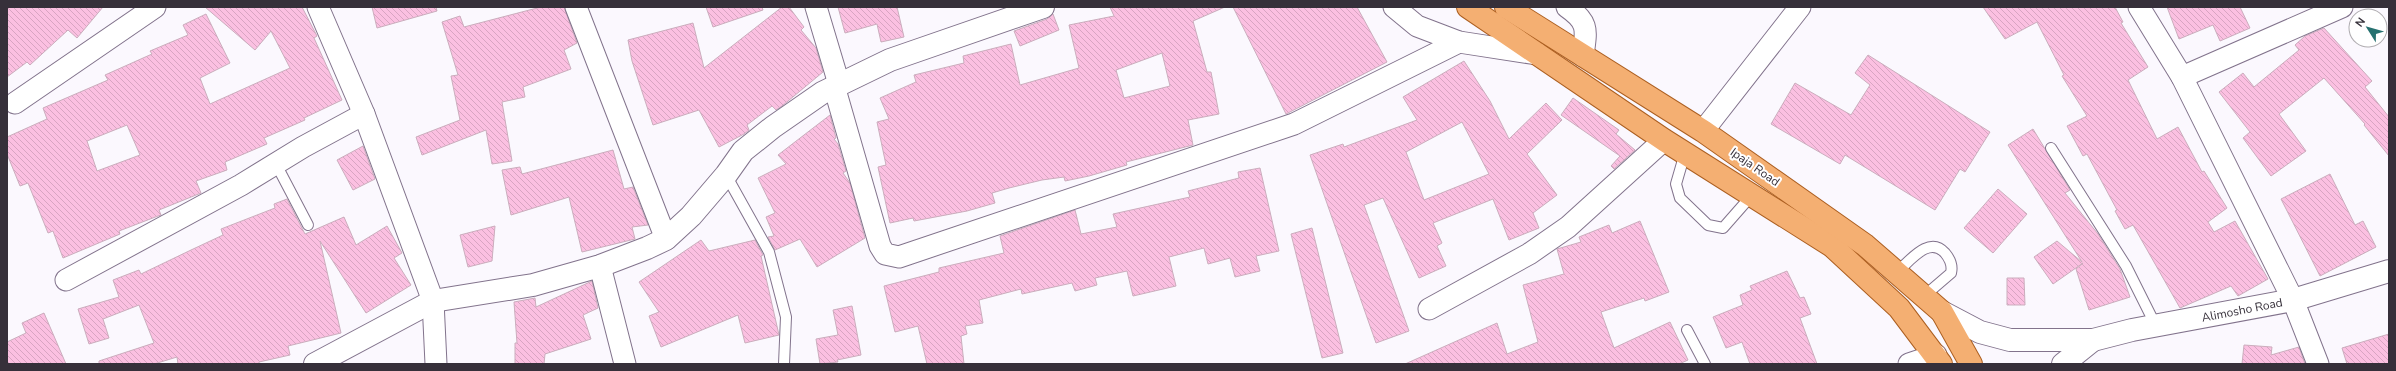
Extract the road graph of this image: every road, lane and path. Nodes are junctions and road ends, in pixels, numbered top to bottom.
1 (155, 7) edge
2 (318, 7) edge
3 (576, 7) edge
4 (816, 7) edge
5 (1043, 7) edge
6 (1394, 7) edge
7 (1506, 7) edge
8 (1567, 7) edge
9 (1800, 7) edge
10 (2139, 7) edge
11 (2342, 7) edge
12 (1475, 13) edge
13 (1459, 42) junction
14 (1537, 54) junction
15 (1583, 56) junction
16 (2182, 77) junction
17 (837, 85) junction
18 (15, 103) dead end
19 (364, 114) junction
20 (1704, 131) junction
21 (1664, 140) junction
22 (2051, 148) dead end
23 (1685, 153) junction
24 (276, 164) junction
25 (726, 175) junction
26 (1752, 195) junction
27 (308, 225) dead end
28 (666, 239) junction
29 (600, 266) junction
30 (2389, 271) edge
31 (1897, 272) junction
32 (66, 280) dead end
33 (1923, 298) junction
34 (2293, 300) junction
35 (433, 301) junction
36 (1429, 309) dead end
37 (1942, 312) junction
38 (2156, 326) junction
39 (1687, 330) dead end
40 (2093, 340) junction
41 (1938, 359) edge
42 (315, 364) edge
43 (436, 364) edge
44 (625, 364) edge
45 (784, 364) edge
46 (1705, 364) edge
47 (1908, 364) edge
48 (1971, 364) edge
49 (2063, 364) edge
50 (2318, 364) edge

1 - 18 street
2 - 19 street
3 - 28 street
4 - 17 street
5 - 17 street
6 - 13 street
7 - 15 main road, Ipaja Road
8 - 15 street
9 - 20 street
10 - 16 street
11 - 16 street
12 - 14 main road, Ipaja Road
13 - 14 street
13 - 17 street
14 - 21 main road, Ipaja Road
15 - 20 main road, Ipaja Road
16 - 34 street
17 - 25 street
19 - 24 street
19 - 35 street
20 - 31 main road, Ipaja Road
21 - 23 main road, Ipaja Road
21 - 36 street
22 - 38 lane
23 - 26 main road, Ipaja Road
23 - 26 lane
24 - 27 lane
24 - 32 street
25 - 28 street
25 - 45 lane
26 - 41 main road, Ipaja Road
28 - 29 street
29 - 35 street
29 - 44 street
30 - 34 street, Alimosho Road
31 - 33 main road, Ipaja Road
31 - 33 lane
33 - 37 main road, Ipaja Road
34 - 38 street, Alimosho Road
34 - 50 street
35 - 42 street
35 - 43 street
37 - 40 street, Alimosho Road
37 - 48 main road, Ipaja Road
38 - 40 street, Alimosho Road
39 - 46 lane
40 - 49 street, Alimosho Road
41 - 47 street

